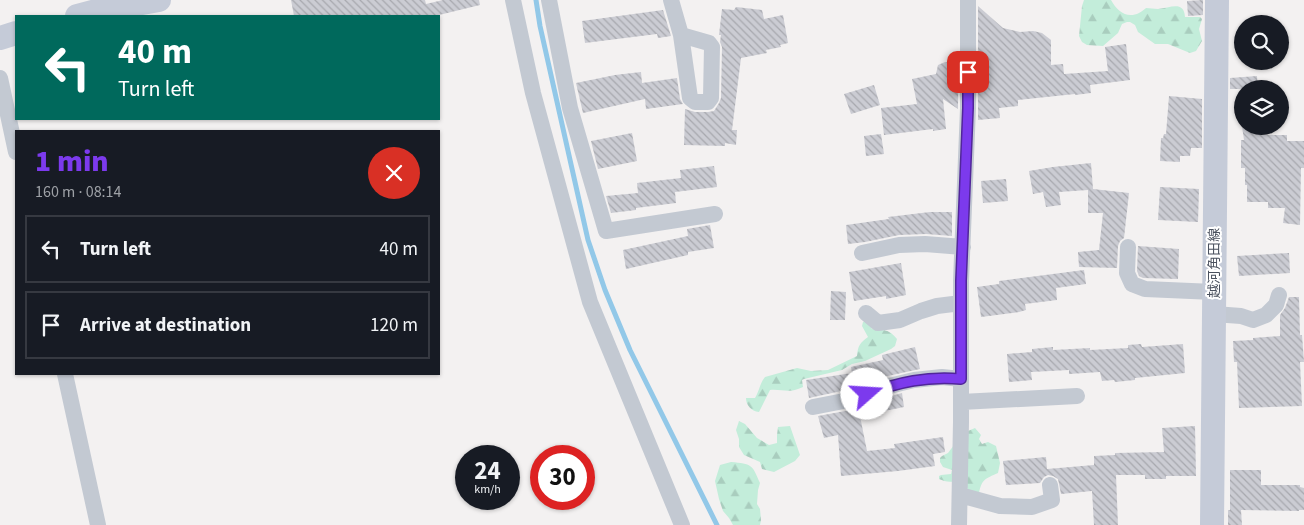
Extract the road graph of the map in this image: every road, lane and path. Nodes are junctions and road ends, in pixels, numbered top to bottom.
1 (159, 0) edge
2 (513, 0) edge
3 (549, 0) edge
4 (671, 0) edge
5 (968, 0) edge
6 (1217, 0) edge
7 (82, 10) edge
8 (15, 33) edge
9 (681, 35) dead end
10 (0, 38) edge
11 (0, 78) edge
12 (15, 147) edge
13 (715, 214) dead end
14 (963, 247) junction
15 (1128, 247) dead end
16 (862, 252) dead end
17 (1279, 295) dead end
18 (961, 303) junction
19 (1214, 303) junction
20 (866, 313) dead end
21 (65, 375) edge
22 (961, 379) junction
23 (1077, 396) dead end
24 (961, 402) junction
25 (813, 407) dead end
26 (1050, 485) dead end
27 (960, 495) junction
28 (98, 525) edge
29 (682, 525) edge
30 (959, 525) edge
31 (1212, 525) edge

1 - 7 main road
2 - 29 street
3 - 13 street
4 - 9 street
5 - 14 street
6 - 19 main road, 越河角田線
8 - 10 main road
11 - 12 street
14 - 16 street
14 - 18 street
15 - 19 street
17 - 19 street
18 - 20 street
18 - 22 street
19 - 31 main road, 越河角田線
21 - 28 street
22 - 24 street
22 - 25 street
23 - 24 street
24 - 27 street
26 - 27 street
27 - 30 street

